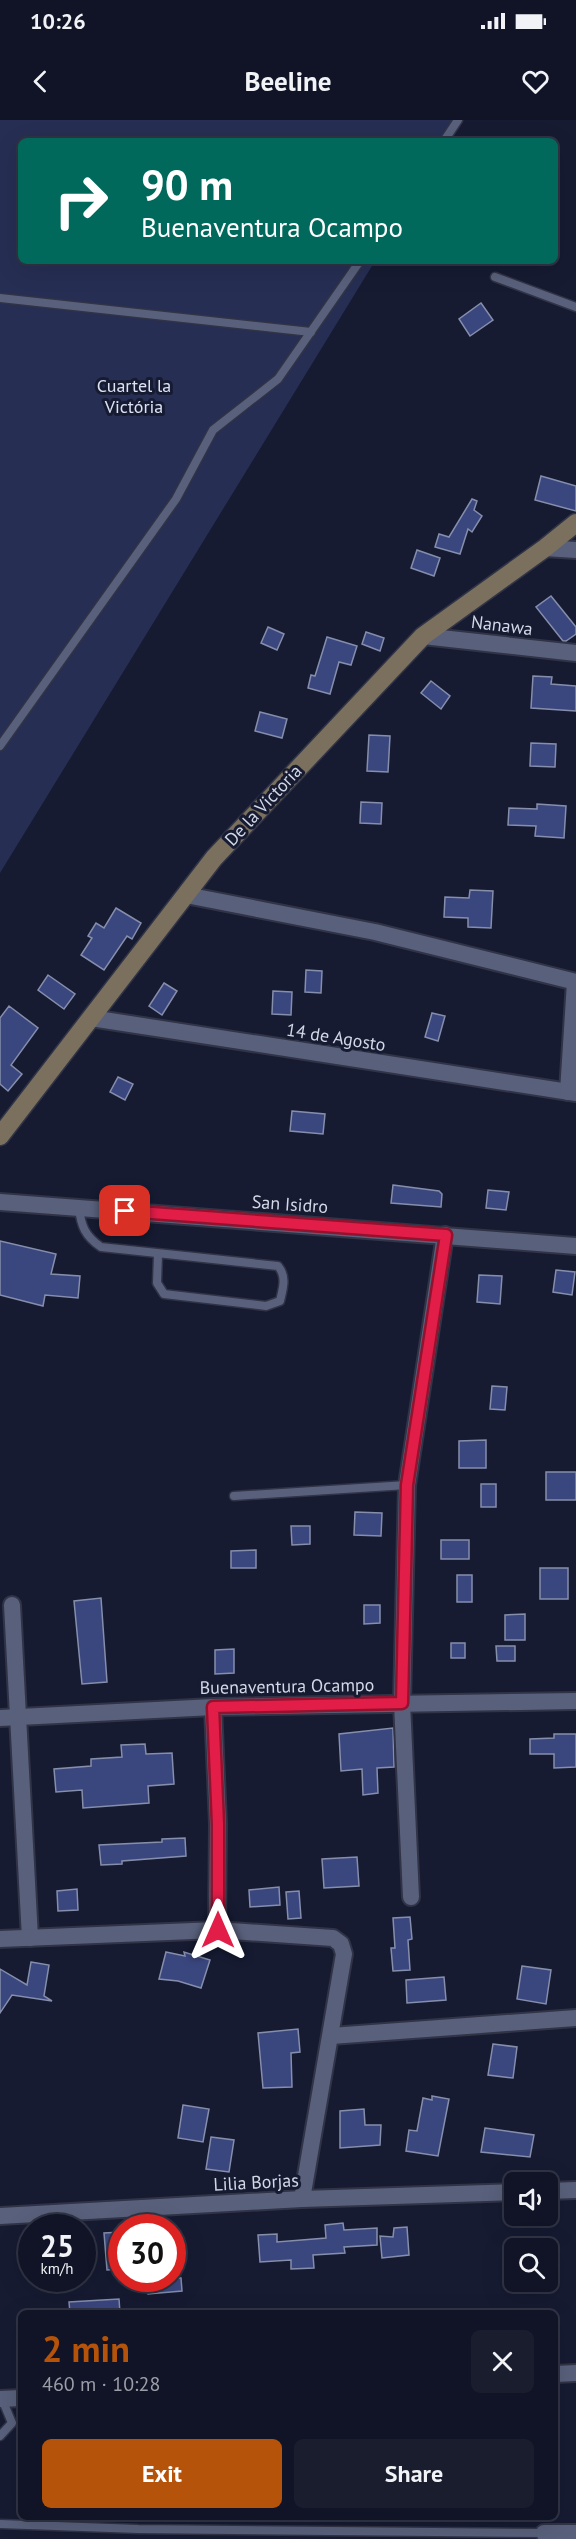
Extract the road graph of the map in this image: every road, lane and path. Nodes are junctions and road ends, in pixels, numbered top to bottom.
1 (458, 120) edge
2 (446, 138) edge
3 (358, 264) edge
4 (495, 277) dead end
5 (0, 298) edge
6 (576, 308) edge
7 (310, 332) junction
8 (574, 526) edge
9 (545, 548) junction
10 (576, 550) edge
11 (423, 636) junction
12 (576, 653) edge
13 (0, 746) edge
14 (186, 894) junction
15 (575, 982) edge
16 (91, 1018) junction
17 (572, 1093) edge
18 (0, 1136) edge
19 (0, 1202) edge
20 (80, 1208) junction
21 (446, 1235) junction
22 (576, 1246) edge
23 (158, 1254) junction
24 (407, 1485) junction
25 (234, 1496) dead end
26 (12, 1605) dead end
27 (576, 1701) edge
28 (402, 1703) junction
29 (213, 1707) junction
30 (18, 1717) junction
31 (0, 1718) edge
32 (411, 1897) dead end
33 (218, 1930) junction
34 (30, 1938) junction
35 (0, 1939) edge
36 (576, 2018) edge
37 (331, 2036) junction
38 (576, 2190) edge
39 (558, 2191) edge
40 (504, 2192) edge
41 (302, 2199) junction
42 (0, 2216) edge
43 (576, 2373) edge
44 (558, 2374) edge
45 (18, 2398) edge
46 (1, 2399) edge
47 (0, 2436) edge
48 (0, 2524) edge
49 (138, 2529) junction
50 (543, 2530) edge
51 (576, 2533) edge
52 (138, 2539) edge

1 - 2 lane
3 - 7 lane
4 - 6 lane
5 - 7 lane
7 - 13 lane
8 - 9 main road, De la Victoria
9 - 10 street
9 - 11 main road, De la Victoria
11 - 12 street, Nanawa
11 - 14 main road, De la Victoria
14 - 15 street
14 - 16 main road, De la Victoria
15 - 17 street
16 - 17 street, 14 de Agosto
16 - 18 main road, De la Victoria
19 - 20 street, San Isidro
20 - 21 street, San Isidro
20 - 23 lane
21 - 22 street, San Isidro
21 - 24 street
23 - 23 lane
24 - 25 lane
24 - 28 street
26 - 30 street
27 - 28 street, Buenaventura Ocampo
28 - 29 street, Buenaventura Ocampo
28 - 32 street
29 - 30 street, Buenaventura Ocampo
29 - 33 street
30 - 31 street, Buenaventura Ocampo
30 - 34 street
33 - 34 street
33 - 37 street
34 - 35 street
36 - 37 street
37 - 41 street
38 - 39 street
40 - 41 street, Lilia Borjas
41 - 42 street, Lilia Borjas
43 - 44 street
45 - 46 street
46 - 47 lane
48 - 49 lane
49 - 50 lane
49 - 52 lane
50 - 51 street

